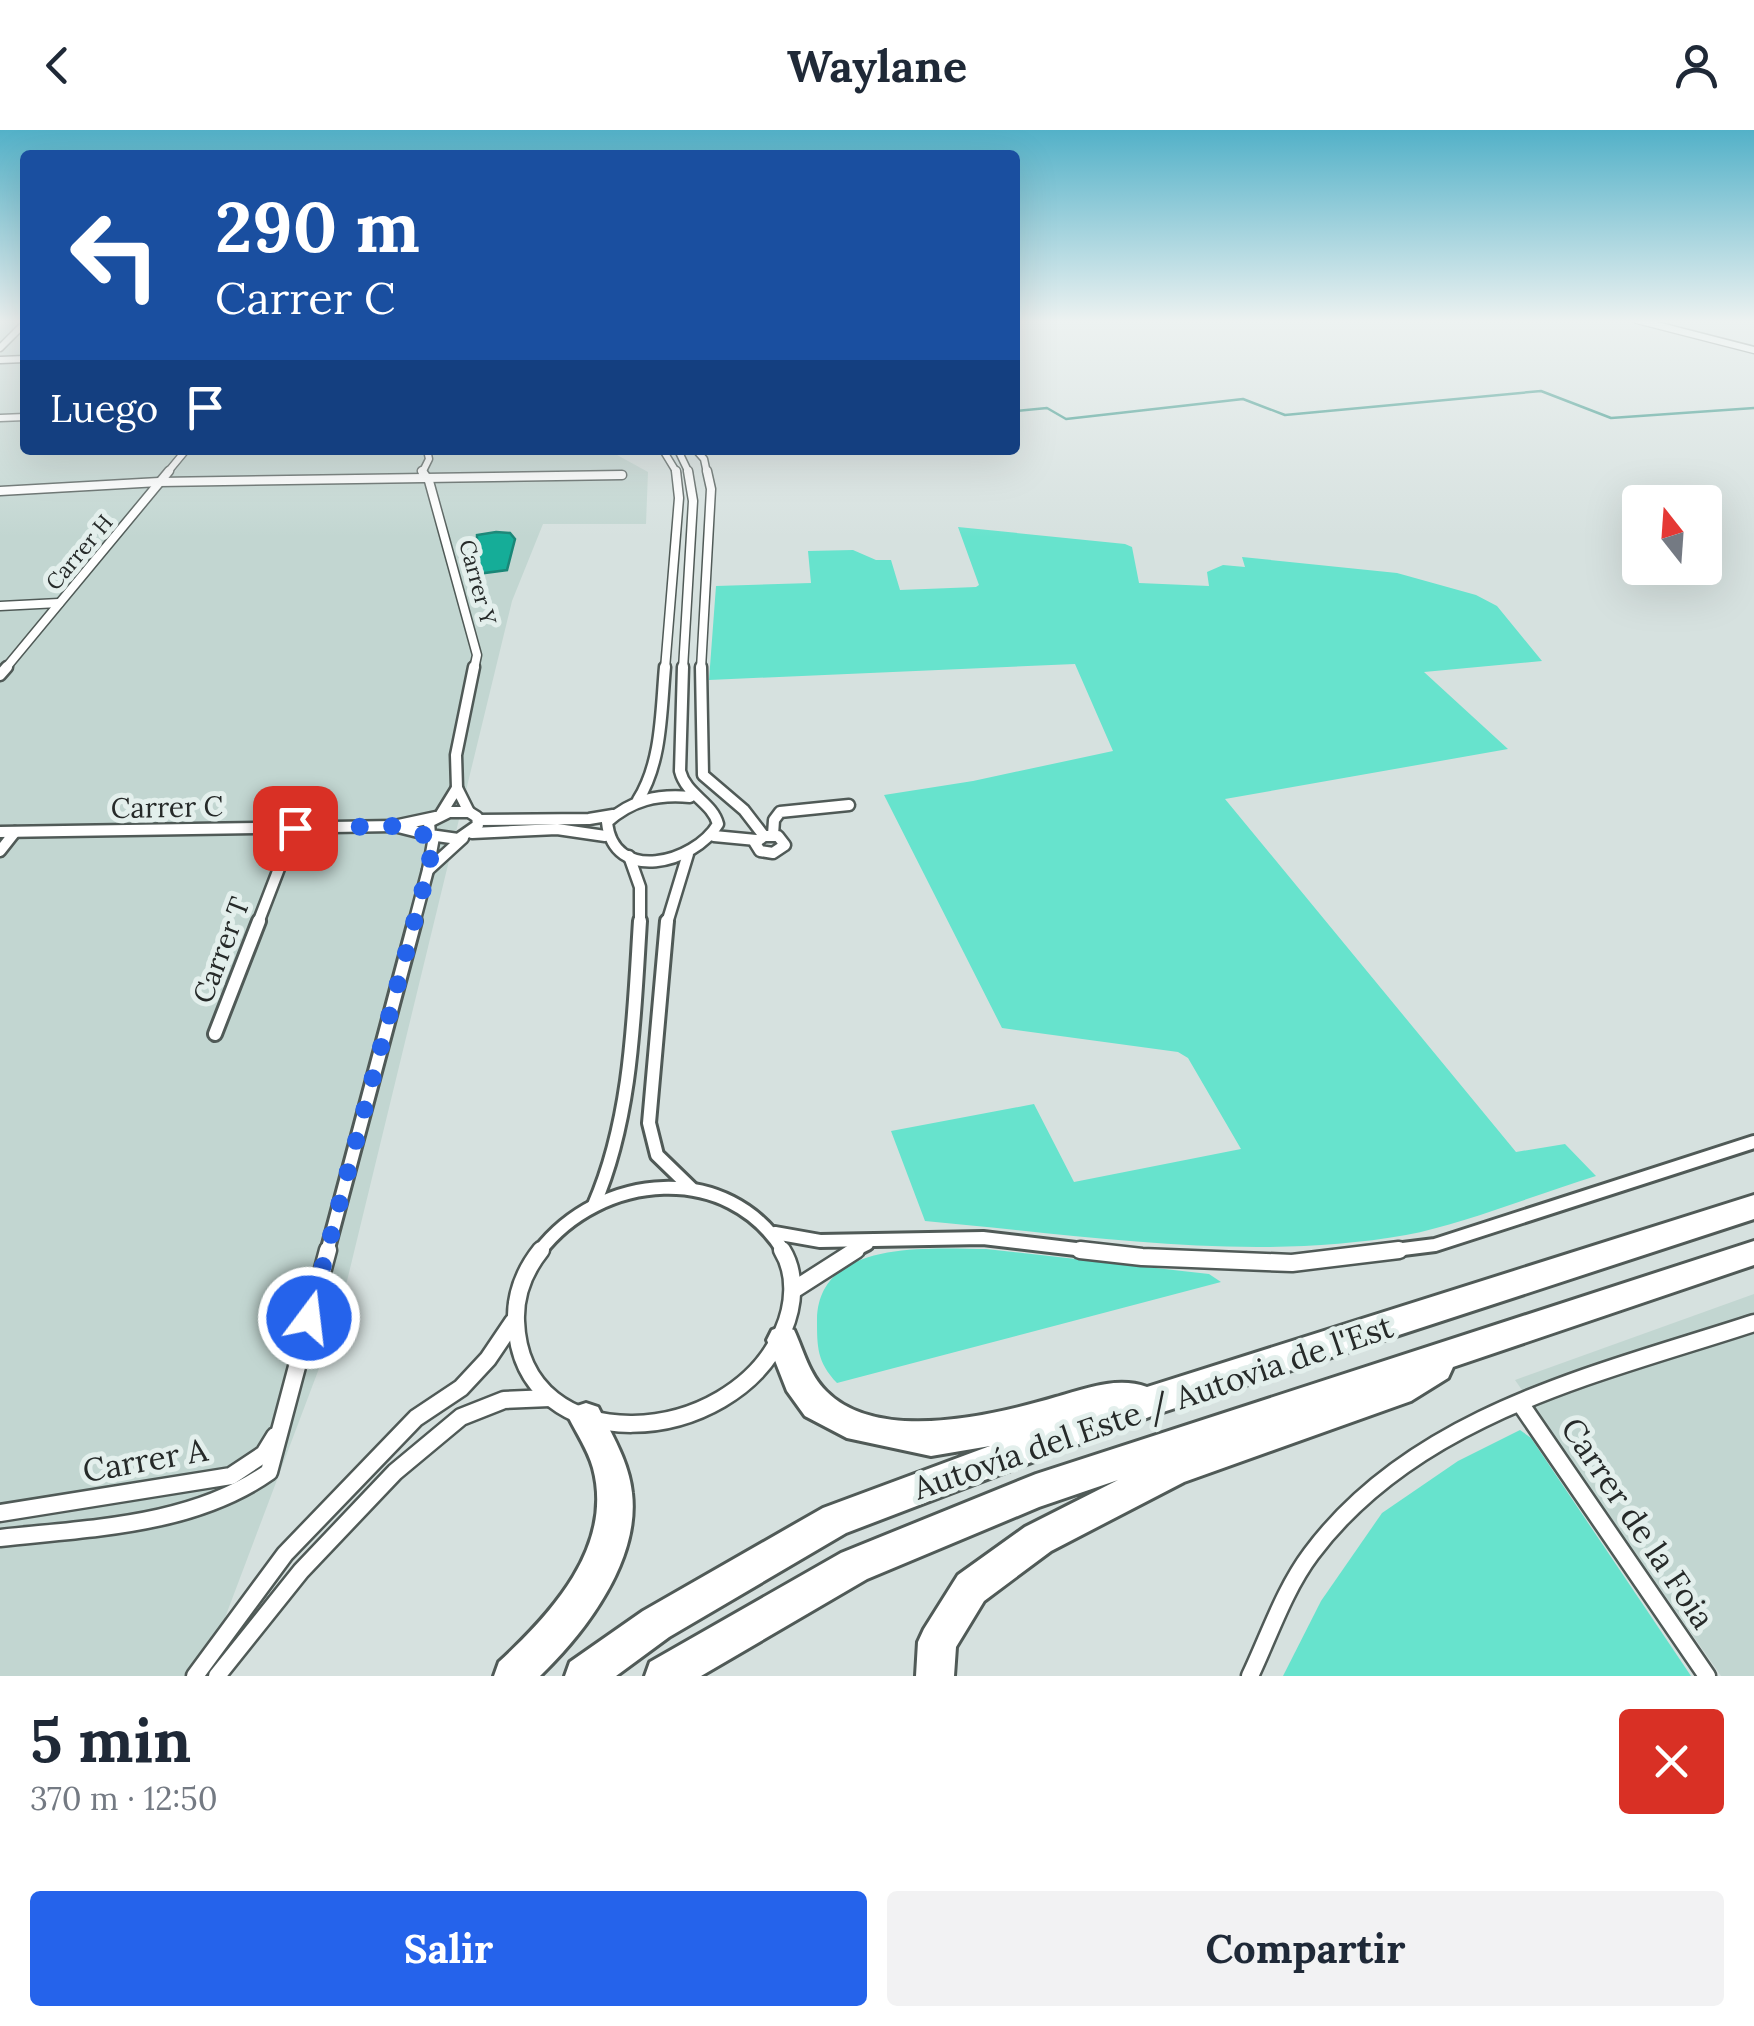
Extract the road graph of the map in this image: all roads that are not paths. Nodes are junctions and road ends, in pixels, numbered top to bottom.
1 (182, 455) edge
2 (428, 455) edge
3 (666, 455) edge
4 (680, 455) edge
5 (700, 455) edge
6 (622, 475) dead end
7 (429, 481) junction
8 (159, 482) junction
9 (0, 490) edge
10 (60, 603) junction
11 (0, 606) edge
12 (0, 676) edge
13 (457, 788) junction
14 (690, 798) junction
15 (638, 800) junction
16 (849, 805) dead end
17 (614, 815) junction
18 (438, 816) junction
19 (474, 816) junction
20 (394, 826) junction
21 (295, 828) junction
22 (0, 832) edge
23 (15, 832) junction
24 (469, 834) junction
25 (432, 836) junction
26 (605, 836) junction
27 (714, 836) junction
28 (765, 837) junction
29 (0, 851) edge
30 (688, 854) junction
31 (629, 856) junction
32 (428, 870) junction
33 (216, 1034) dead end
34 (1754, 1142) edge
35 (691, 1188) junction
36 (594, 1206) junction
37 (1754, 1207) edge
38 (775, 1233) junction
39 (874, 1241) junction
40 (1754, 1253) edge
41 (795, 1289) junction
42 (512, 1322) junction
43 (1754, 1322) edge
44 (783, 1340) junction
45 (1467, 1351) junction
46 (550, 1398) junction
47 (1156, 1399) junction
48 (1520, 1403) junction
49 (586, 1418) junction
50 (280, 1428) junction
51 (0, 1513) edge
52 (0, 1538) edge
53 (195, 1676) edge
54 (217, 1676) edge
55 (512, 1676) edge
56 (584, 1676) edge
57 (664, 1676) edge
58 (934, 1676) edge
59 (1250, 1676) edge
60 (1706, 1676) edge

1 - 8 street, Carrer H
2 - 7 street, Carrer Y
3 - 15 street
4 - 14 street
5 - 28 street
6 - 7 street
7 - 8 street
7 - 13 street, Carrer Y
8 - 9 street
8 - 10 street, Carrer H
10 - 11 street
10 - 12 street, Carrer H
13 - 18 street, Carrer Y
13 - 19 street
14 - 15 street
14 - 27 street
15 - 17 street
16 - 28 street
17 - 19 street, Carrer C
17 - 26 street
18 - 19 street, Carrer C
18 - 20 street, Carrer C
18 - 25 street, Carrer Y
19 - 24 street
20 - 21 street, Carrer C
20 - 25 street, Carrer C
21 - 23 street, Carrer C
21 - 33 street, Carrer T
22 - 23 street, Carrer C
23 - 29 street
24 - 25 street, Carrer C
24 - 26 street, Carrer C
24 - 32 street
25 - 32 street, Carrer Y
26 - 31 street
27 - 28 street
27 - 30 street
30 - 31 street
30 - 35 street
31 - 36 street
32 - 50 street, Carrer Y
34 - 39 street
35 - 36 street
35 - 38 street
36 - 42 street
37 - 47 highway, Autovía del Este / Autovia de l'Est
38 - 39 street
38 - 41 street
39 - 41 street
40 - 45 highway, Autovía del Este / Autovia de l'Est
41 - 44 street
42 - 46 street
42 - 53 street
43 - 48 street
44 - 47 highway
44 - 49 street
45 - 57 highway, Autovía del Este / Autovia de l'Est
45 - 58 highway
46 - 49 street
46 - 54 street
47 - 56 highway, Autovía del Este / Autovia de l'Est
48 - 59 street
48 - 60 street, Carrer de la Foia
49 - 55 highway
50 - 51 street, Carrer A
50 - 52 street, Carrer Y

